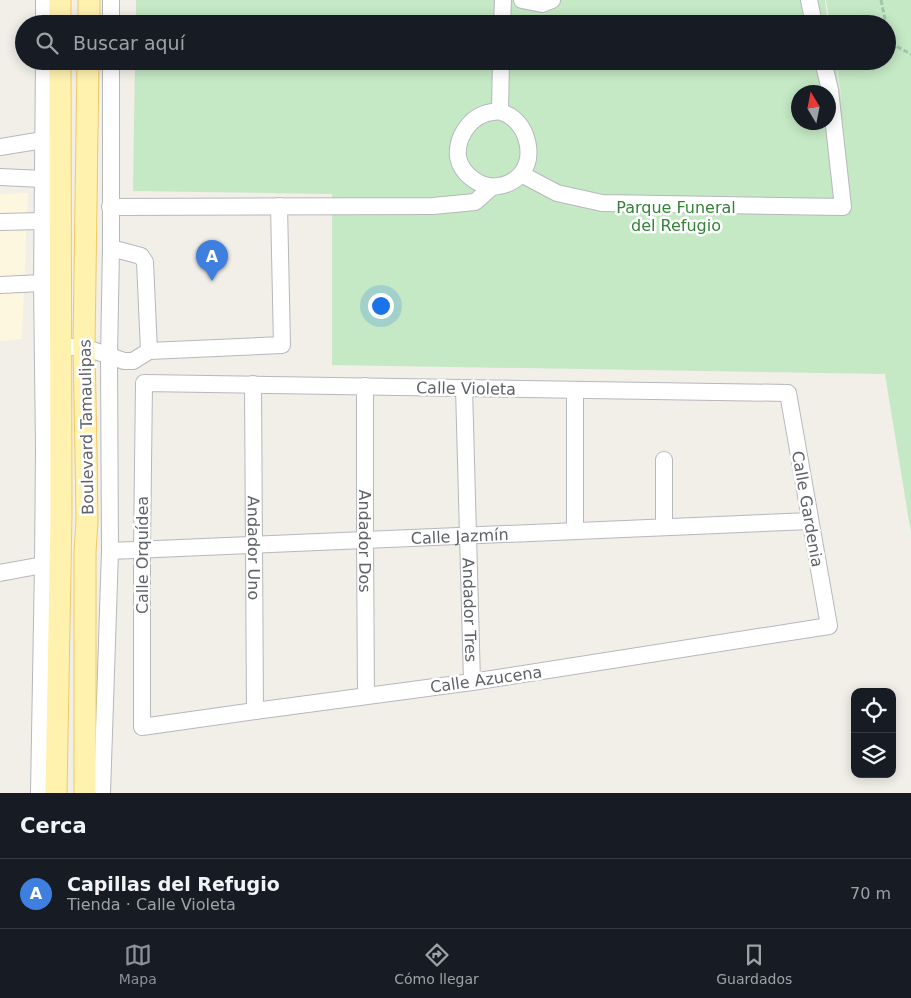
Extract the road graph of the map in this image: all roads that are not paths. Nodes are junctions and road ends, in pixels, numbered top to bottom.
1 (44, 0) edge
2 (60, 0) edge
3 (89, 0) edge
4 (111, 0) edge
5 (503, 0) edge
6 (522, 0) edge
7 (552, 0) edge
8 (809, 0) edge
9 (44, 15) edge
10 (60, 15) edge
11 (89, 15) edge
12 (111, 15) edge
13 (502, 15) edge
14 (812, 15) edge
15 (44, 70) edge
16 (60, 70) edge
17 (88, 70) edge
18 (111, 70) edge
19 (501, 70) edge
20 (825, 70) edge
21 (500, 111) junction
22 (43, 140) junction
23 (0, 148) edge
24 (521, 174) junction
25 (0, 177) edge
26 (43, 179) junction
27 (492, 187) junction
28 (278, 206) junction
29 (110, 207) junction
30 (42, 221) junction
31 (0, 222) edge
32 (111, 248) junction
33 (42, 283) junction
34 (0, 285) edge
35 (61, 347) junction
36 (84, 347) junction
37 (149, 351) junction
38 (109, 357) junction
39 (144, 383) joint
40 (253, 384) junction
41 (365, 386) junction
42 (464, 388) junction
43 (575, 390) junction
44 (788, 393) joint
45 (52, 450) junction
46 (86, 454) junction
47 (664, 460) dead end
48 (810, 521) junction
49 (664, 527) junction
50 (575, 531) junction
51 (468, 536) junction
52 (365, 540) junction
53 (254, 545) junction
54 (110, 550) junction
55 (142, 550) junction
56 (43, 565) junction
57 (0, 573) edge
58 (829, 626) joint
59 (472, 682) junction
60 (366, 696) junction
61 (254, 711) junction
62 (142, 727) joint
63 (48, 771) junction
64 (94, 790) edge
65 (39, 793) edge
66 (56, 793) edge

1 - 9 street
2 - 10 main road
3 - 11 main road
4 - 12 street
5 - 13 street
6 - 7 street
8 - 14 street
15 - 22 street
16 - 35 main road, Boulevard Tamaulipas
17 - 36 main road, Boulevard Tamaulipas
18 - 29 street
19 - 21 street
20 - 24 street
21 - 24 street
21 - 27 street
22 - 23 street
22 - 26 street
24 - 27 street
25 - 26 street
26 - 30 street
27 - 28 street
28 - 29 street
28 - 37 street
29 - 32 street
30 - 31 street
30 - 33 street
32 - 37 street
32 - 38 street
33 - 34 street
33 - 45 street
35 - 36 street
35 - 45 main road, Boulevard Tamaulipas
36 - 38 street
36 - 46 main road, Boulevard Tamaulipas
37 - 38 street
38 - 54 street
39 - 40 street, Calle Violeta
39 - 55 street, Calle Orquídea
40 - 41 street, Calle Violeta
40 - 53 street, Andador Uno
41 - 42 street, Calle Violeta
41 - 52 street, Andador Dos
42 - 43 street, Calle Violeta
42 - 51 street, Andador Tres
43 - 44 street, Calle Violeta
43 - 50 street
44 - 48 street, Calle Gardenia
45 - 46 main road
45 - 56 street
45 - 63 main road, Boulevard Tamaulipas
46 - 64 main road, Boulevard Tamaulipas
47 - 49 street
48 - 49 street, Calle Jazmín
48 - 58 street, Calle Gardenia
49 - 50 street, Calle Jazmín
50 - 51 street, Calle Jazmín
51 - 52 street, Calle Jazmín
51 - 59 street, Andador Tres
52 - 53 street, Calle Jazmín
52 - 60 street, Andador Dos
53 - 55 street, Calle Jazmín
53 - 61 street, Andador Uno
54 - 55 street, Calle Jazmín
54 - 64 street
55 - 62 street, Calle Orquídea
56 - 57 street
56 - 63 street
58 - 59 street, Calle Azucena
59 - 60 street, Calle Azucena
60 - 61 street, Calle Azucena
61 - 62 street, Calle Azucena
63 - 65 street
63 - 66 main road, Boulevard Tamaulipas

